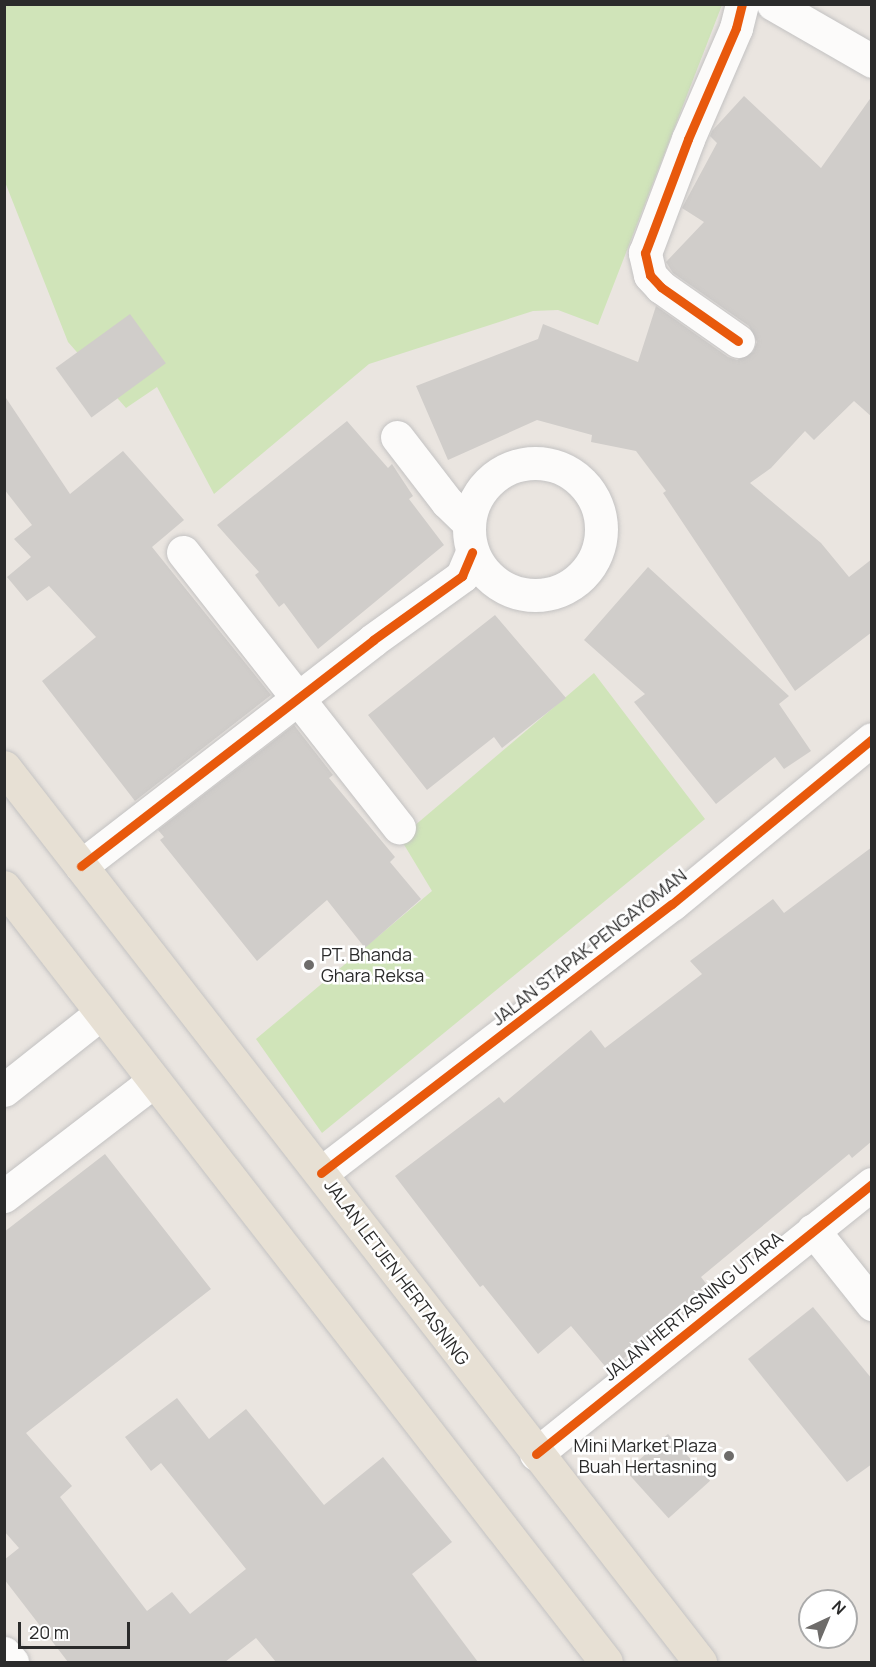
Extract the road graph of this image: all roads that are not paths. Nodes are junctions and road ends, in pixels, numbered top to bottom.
1 (742, 4) edge
2 (773, 4) edge
3 (872, 61) edge
4 (738, 341) dead end
5 (397, 437) dead end
6 (183, 552) dead end
7 (298, 699) junction
8 (872, 739) edge
9 (4, 767) edge
10 (399, 827) dead end
11 (81, 866) junction
12 (4, 887) edge
13 (102, 1013) junction
14 (154, 1081) junction
15 (4, 1090) edge
16 (321, 1173) junction
17 (872, 1185) edge
18 (4, 1197) edge
19 (813, 1230) junction
20 (872, 1304) edge
21 (536, 1454) junction
22 (4, 1653) edge
23 (12, 1662) edge
24 (606, 1662) edge
25 (700, 1662) edge

1 - 4 street
2 - 3 street
5 - 7 street
6 - 7 street
7 - 10 street
7 - 11 street
8 - 16 street, JALAN STAPAK PENGAYOMAN
9 - 11 main road, JALAN LETJEN HERTASNING
11 - 16 main road, JALAN LETJEN HERTASNING
12 - 13 main road
13 - 14 main road
13 - 15 street
14 - 18 street
14 - 24 main road
16 - 21 main road, JALAN LETJEN HERTASNING
17 - 19 street, JALAN HERTASNING UTARA
19 - 20 street
19 - 21 street, JALAN HERTASNING UTARA
21 - 25 main road, JALAN LETJEN HERTASNING
22 - 23 street

